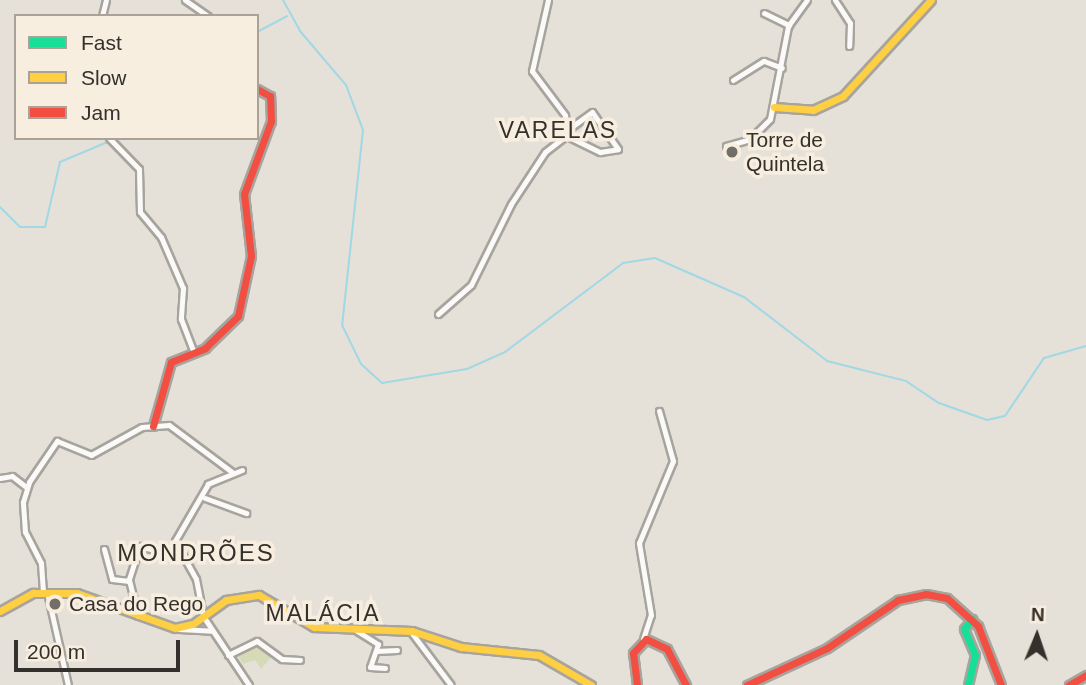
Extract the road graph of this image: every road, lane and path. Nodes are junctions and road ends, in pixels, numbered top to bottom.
1 (185, 0) edge
2 (548, 0) edge
3 (807, 0) edge
4 (835, 0) edge
5 (930, 0) edge
6 (764, 13) dead end
7 (205, 14) edge
8 (789, 25) junction
9 (849, 46) dead end
10 (782, 68) junction
11 (733, 80) dead end
12 (259, 90) edge
13 (789, 103) dead end
14 (832, 103) junction
15 (774, 107) junction
16 (569, 128) junction
17 (567, 136) junction
18 (110, 140) edge
19 (726, 146) dead end
20 (438, 314) dead end
21 (194, 353) junction
22 (659, 411) dead end
23 (153, 426) junction
24 (242, 470) dead end
25 (232, 472) junction
26 (0, 478) edge
27 (26, 487) junction
28 (205, 498) junction
29 (246, 513) dead end
30 (104, 549) dead end
31 (184, 558) junction
32 (129, 581) junction
33 (45, 592) junction
34 (0, 611) edge
35 (203, 616) junction
36 (139, 619) junction
37 (972, 619) junction
38 (172, 628) junction
39 (212, 631) junction
40 (357, 631) junction
41 (410, 631) junction
42 (643, 639) junction
43 (377, 642) junction
44 (389, 650) junction
45 (397, 650) dead end
46 (376, 651) junction
47 (228, 655) junction
48 (300, 660) dead end
49 (385, 668) dead end
50 (1086, 675) edge
51 (68, 685) edge
52 (248, 685) edge
53 (451, 685) edge
54 (591, 685) edge
55 (637, 685) edge
56 (686, 685) edge
57 (747, 685) edge
58 (968, 685) edge
59 (1001, 685) edge
60 (1069, 685) edge

1 - 7 street
2 - 16 street
3 - 8 street
4 - 9 street
5 - 14 main road
6 - 8 street
8 - 10 street
10 - 11 street
10 - 15 street
12 - 21 main road
13 - 14 street
14 - 15 main road
15 - 19 street
16 - 17 street
16 - 17 street
17 - 20 street
18 - 21 street
21 - 23 main road
22 - 42 street
23 - 25 street
23 - 27 street
24 - 25 street
25 - 28 street
26 - 27 street
27 - 33 street
28 - 29 street
28 - 31 street
30 - 32 street
31 - 32 street
31 - 35 street
32 - 36 street
33 - 34 main road
33 - 36 main road
33 - 51 street
35 - 38 main road
35 - 39 street
35 - 40 main road
36 - 38 main road
37 - 57 main road
37 - 58 main road
37 - 59 main road
38 - 39 street
39 - 47 street
40 - 41 main road
40 - 43 street
41 - 53 street
41 - 54 main road
42 - 55 main road
42 - 56 main road
43 - 44 street
43 - 46 street
44 - 45 street
44 - 46 street
46 - 49 street
47 - 48 street
47 - 52 street
50 - 60 main road

